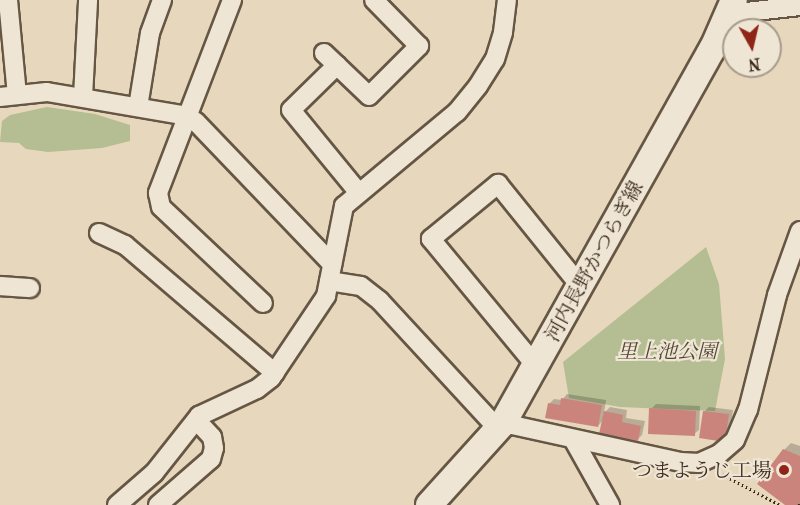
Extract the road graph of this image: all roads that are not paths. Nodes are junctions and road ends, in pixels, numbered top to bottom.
1 (88, 0) edge
2 (162, 0) edge
3 (232, 0) edge
4 (374, 0) edge
5 (507, 0) edge
6 (792, 4) edge
7 (731, 7) edge
8 (5, 12) edge
9 (8, 96) edge
10 (83, 97) junction
11 (138, 107) junction
12 (187, 116) junction
13 (360, 193) junction
14 (800, 231) edge
15 (99, 233) dead end
16 (330, 273) junction
17 (0, 286) edge
18 (581, 287) junction
19 (30, 288) dead end
20 (263, 303) dead end
21 (536, 366) junction
22 (275, 374) junction
23 (196, 420) junction
24 (500, 426) junction
25 (573, 439) junction
26 (117, 505) edge
27 (158, 505) edge
28 (429, 505) edge
29 (610, 505) edge

1 - 10 street
2 - 11 street
3 - 12 street
4 - 13 street
5 - 13 street
6 - 7 street
7 - 18 main road, 河内長野かつらぎ線
8 - 9 street
9 - 10 street
10 - 11 street
11 - 12 street
12 - 16 street
12 - 20 street
13 - 16 street
14 - 25 street
15 - 22 street
16 - 22 street
16 - 24 street
17 - 19 street
18 - 21 main road, 河内長野かつらぎ線
18 - 21 street
21 - 24 main road, 河内長野かつらぎ線
22 - 23 street
23 - 26 street
23 - 27 street
24 - 25 street
24 - 28 main road, 河内長野かつらぎ線
25 - 29 street

